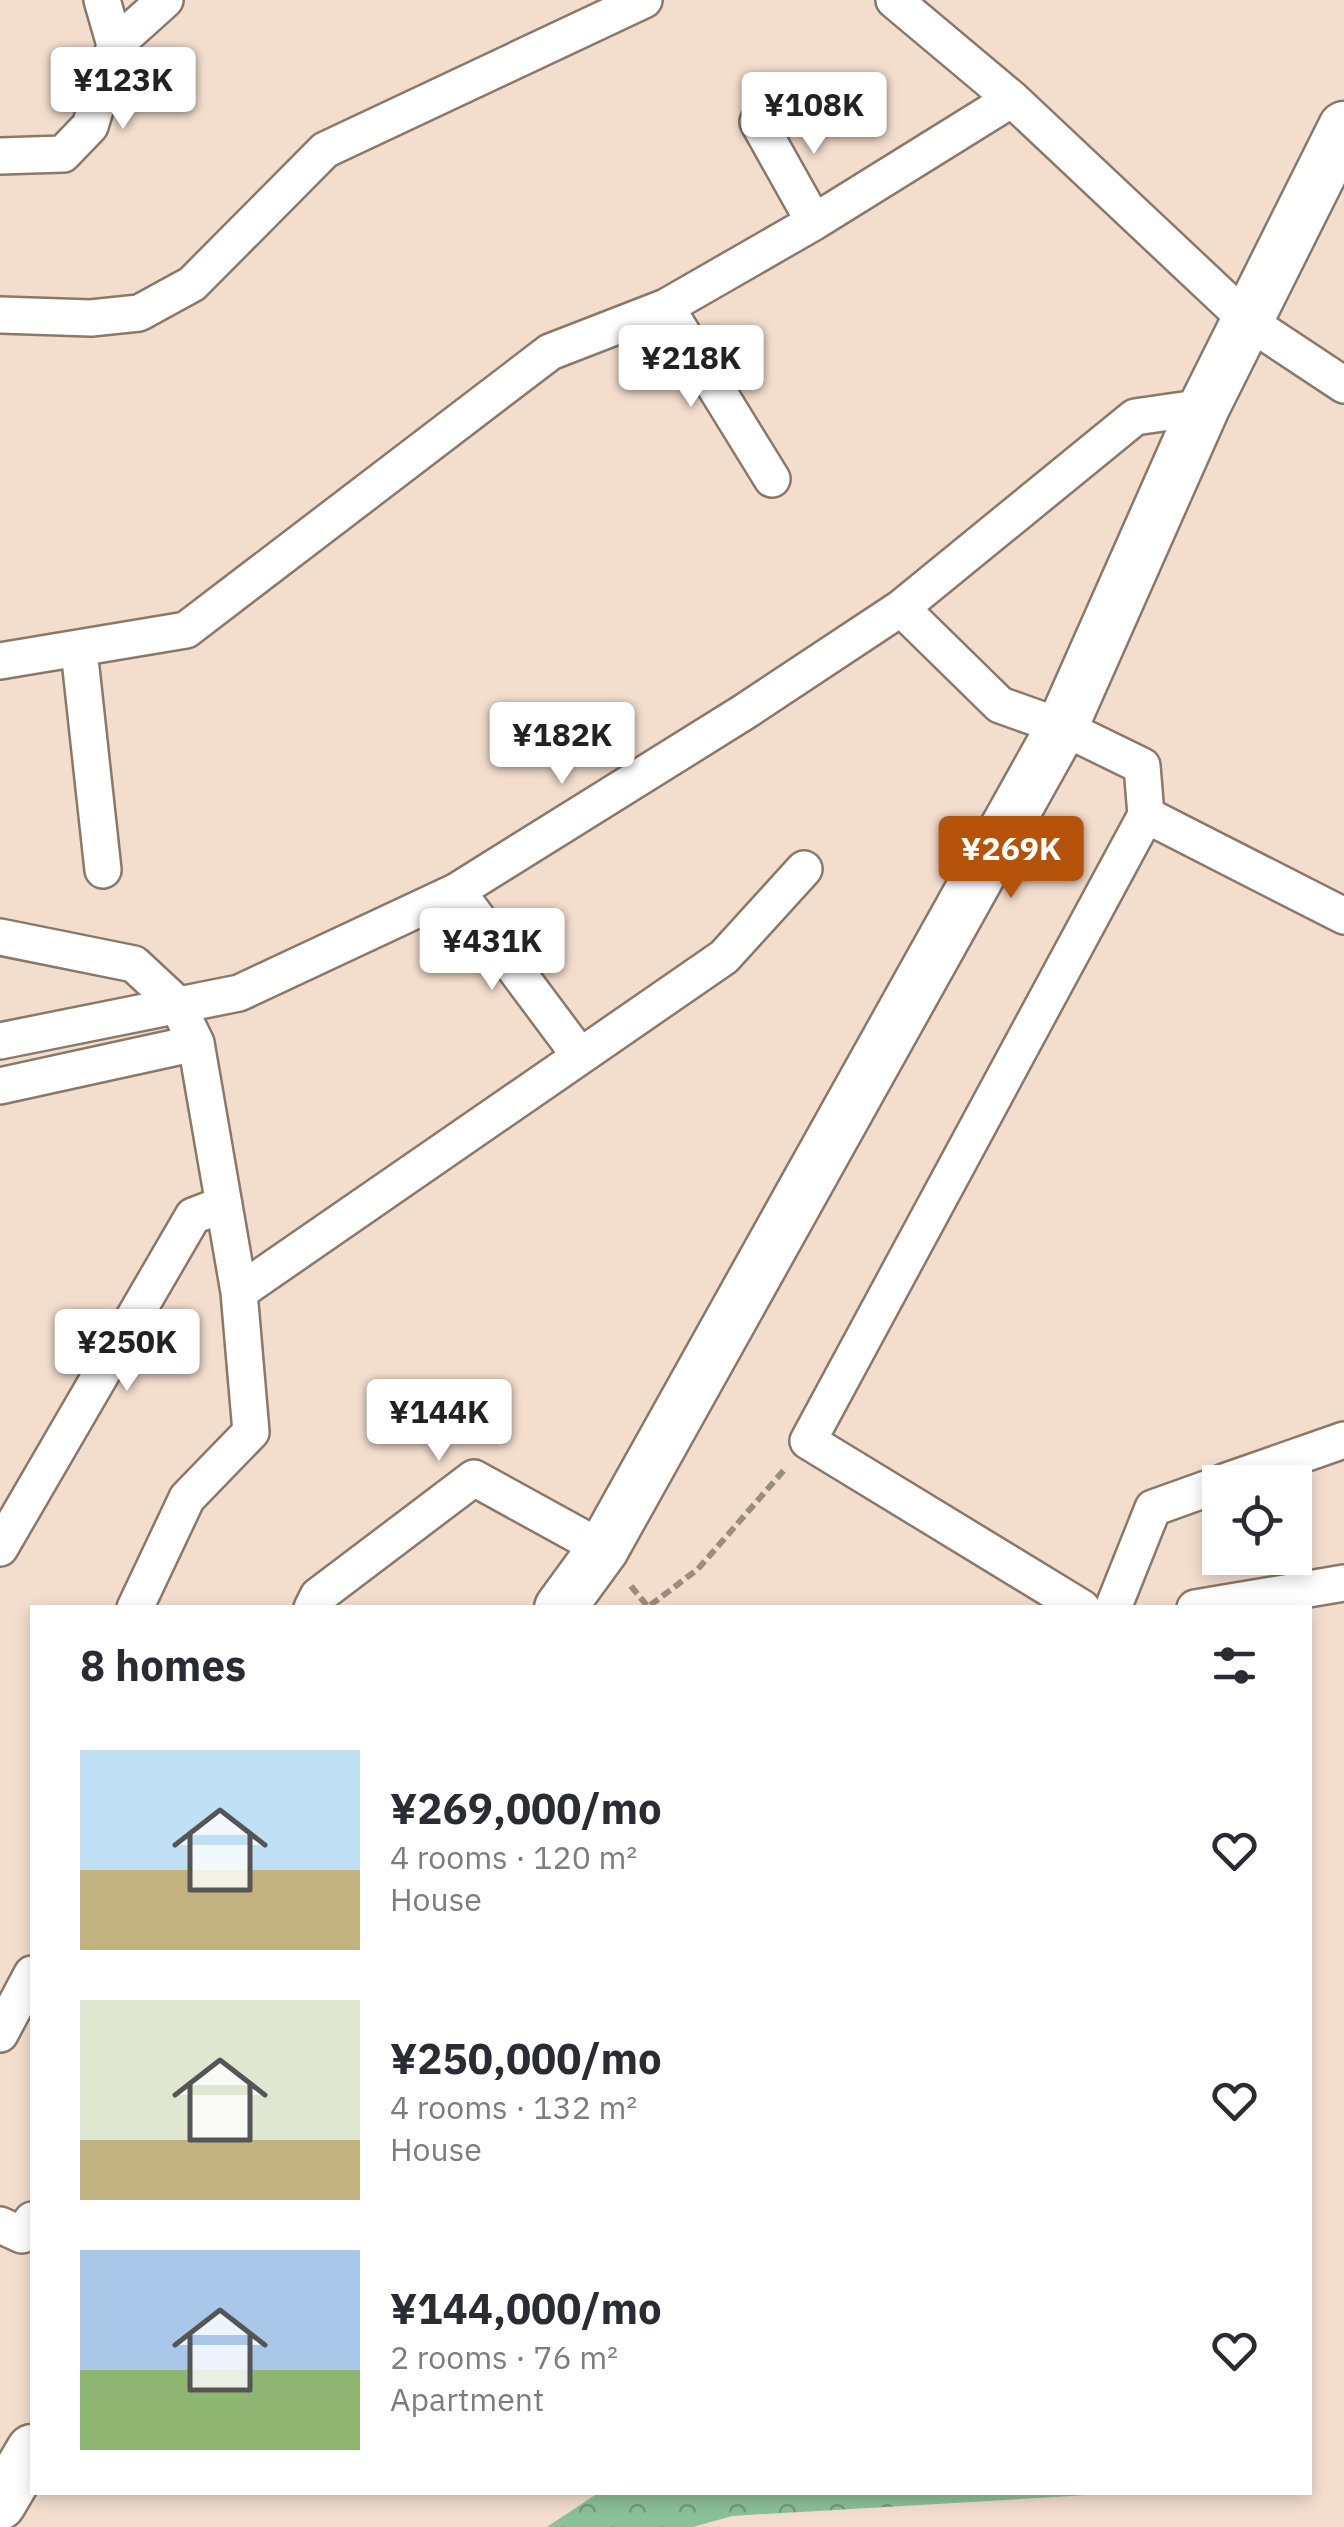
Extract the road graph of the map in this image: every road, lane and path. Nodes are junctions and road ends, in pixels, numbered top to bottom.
1 (102, 0) edge
2 (165, 0) edge
3 (644, 0) edge
4 (894, 0) edge
5 (115, 46) junction
6 (1012, 99) junction
7 (758, 122) dead end
8 (1344, 127) edge
9 (0, 156) edge
10 (814, 222) junction
11 (666, 307) junction
12 (0, 315) edge
13 (1249, 322) junction
14 (1344, 385) edge
15 (1204, 408) junction
16 (772, 479) dead end
17 (901, 608) junction
18 (79, 650) junction
19 (0, 662) edge
20 (1062, 726) junction
21 (1146, 815) junction
22 (103, 870) dead end
23 (804, 870) dead end
24 (456, 891) junction
25 (1344, 916) edge
26 (0, 937) edge
27 (177, 1004) junction
28 (0, 1041) edge
29 (196, 1042) junction
30 (580, 1056) junction
31 (0, 1086) edge
32 (224, 1204) junction
33 (239, 1292) junction
34 (1344, 1440) edge
35 (808, 1442) junction
36 (1273, 1465) edge
37 (1202, 1490) edge
38 (0, 1548) edge
39 (603, 1549) junction
40 (1344, 1583) edge
41 (136, 1605) edge
42 (314, 1605) edge
43 (562, 1605) edge
44 (646, 1605) edge
45 (651, 1605) edge
46 (1077, 1605) edge
47 (1113, 1605) edge
48 (1213, 1605) edge
49 (30, 1978) edge
50 (0, 2034) edge
51 (30, 2223) edge
52 (0, 2225) edge
53 (30, 2453) edge
54 (0, 2504) edge

1 - 5 street
2 - 5 street
3 - 12 street
4 - 6 street
5 - 9 street
6 - 10 street
6 - 13 street
7 - 10 street
8 - 13 street
10 - 11 street
11 - 16 street
11 - 18 street
13 - 14 street
13 - 15 street
15 - 17 street
15 - 20 street
17 - 20 street
17 - 24 street
18 - 19 street
18 - 22 street
20 - 21 street
20 - 39 street
21 - 25 street
21 - 35 street
23 - 30 street
24 - 27 street
24 - 30 street
26 - 27 street
27 - 28 street
27 - 29 street
29 - 31 street
29 - 32 street
30 - 33 street
32 - 33 street
32 - 38 street
33 - 41 street
34 - 36 street
35 - 45 path
35 - 46 street
37 - 47 street
39 - 42 street
39 - 43 street
39 - 44 path
40 - 48 street
49 - 50 street
51 - 52 street
53 - 54 street

